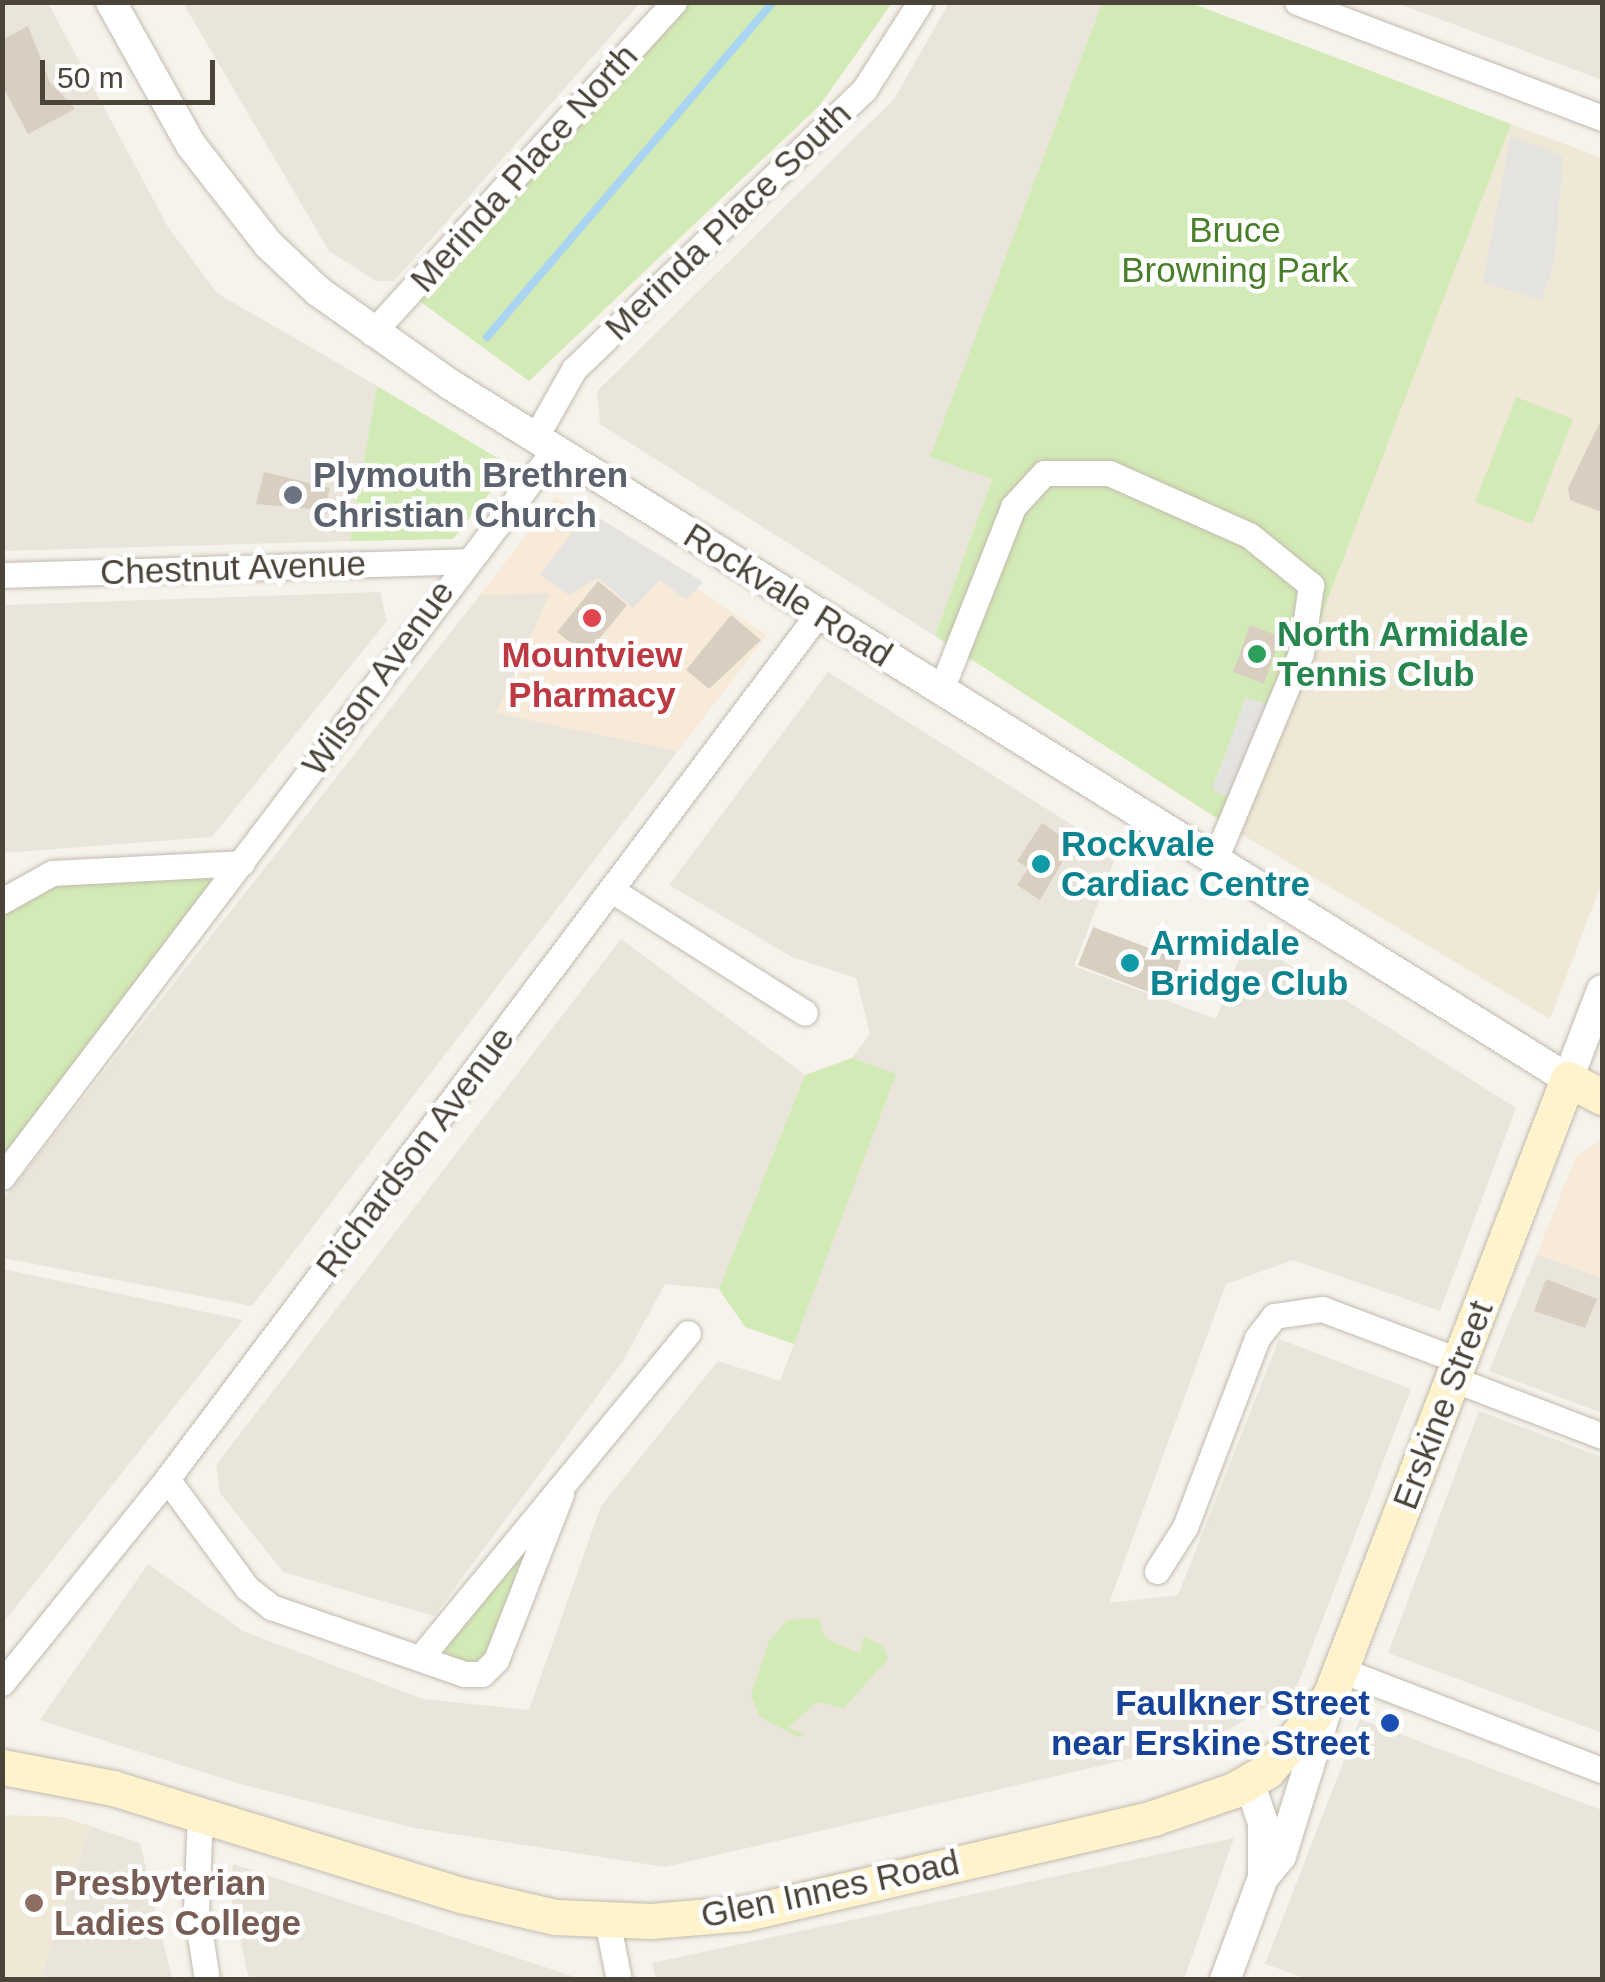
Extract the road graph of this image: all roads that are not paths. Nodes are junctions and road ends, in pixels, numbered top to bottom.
1 (111, 2) edge
2 (674, 2) edge
3 (920, 2) edge
4 (1298, 2) edge
5 (1602, 118) edge
6 (372, 332) junction
7 (544, 444) junction
8 (464, 562) junction
9 (2, 575) edge
10 (818, 614) junction
11 (941, 690) junction
12 (1214, 860) junction
13 (242, 863) junction
14 (613, 891) junction
15 (2, 901) edge
16 (1602, 990) edge
17 (804, 1013) dead end
18 (1568, 1079) junction
19 (1602, 1097) edge
20 (2, 1177) edge
21 (688, 1333) dead end
22 (1456, 1370) junction
23 (1602, 1436) edge
24 (167, 1480) junction
25 (561, 1494) junction
26 (1157, 1571) dead end
27 (420, 1658) junction
28 (2, 1683) edge
29 (1336, 1683) junction
30 (2, 1766) edge
31 (1602, 1770) edge
32 (1258, 1776) junction
33 (200, 1815) junction
34 (1292, 1822) junction
35 (1263, 1878) junction
36 (606, 1920) junction
37 (1231, 1978) edge
38 (208, 1980) edge
39 (619, 1980) edge

1 - 6 street, Rockvale Road
2 - 6 street, Merinda Place North
3 - 7 street, Merinda Place South
4 - 5 street
6 - 7 street, Rockvale Road
7 - 8 street, Wilson Avenue
7 - 10 street, Rockvale Road
8 - 9 street, Chestnut Avenue
8 - 13 street, Wilson Avenue
10 - 11 street, Rockvale Road
10 - 14 street, Richardson Avenue
11 - 12 street, Rockvale Road
11 - 12 street
12 - 18 street, Rockvale Road
13 - 15 street
13 - 20 street, Wilson Avenue
14 - 17 street
14 - 24 street, Richardson Avenue
16 - 18 street, Erskine Street
18 - 19 main road
18 - 22 main road, Erskine Street
21 - 25 street
22 - 23 street
22 - 26 street
22 - 29 main road, Erskine Street
24 - 27 street
24 - 28 street, Richardson Avenue
25 - 27 street
25 - 27 street
29 - 31 street
29 - 32 main road, Glen Innes Road
29 - 34 street, Erskine Street
30 - 33 main road, Glen Innes Road
32 - 34 street
32 - 35 street, Erskine Street
32 - 36 main road, Glen Innes Road
33 - 36 main road, Glen Innes Road
33 - 38 street
34 - 35 street, Erskine Street
35 - 37 street, Erskine Street
36 - 39 street

